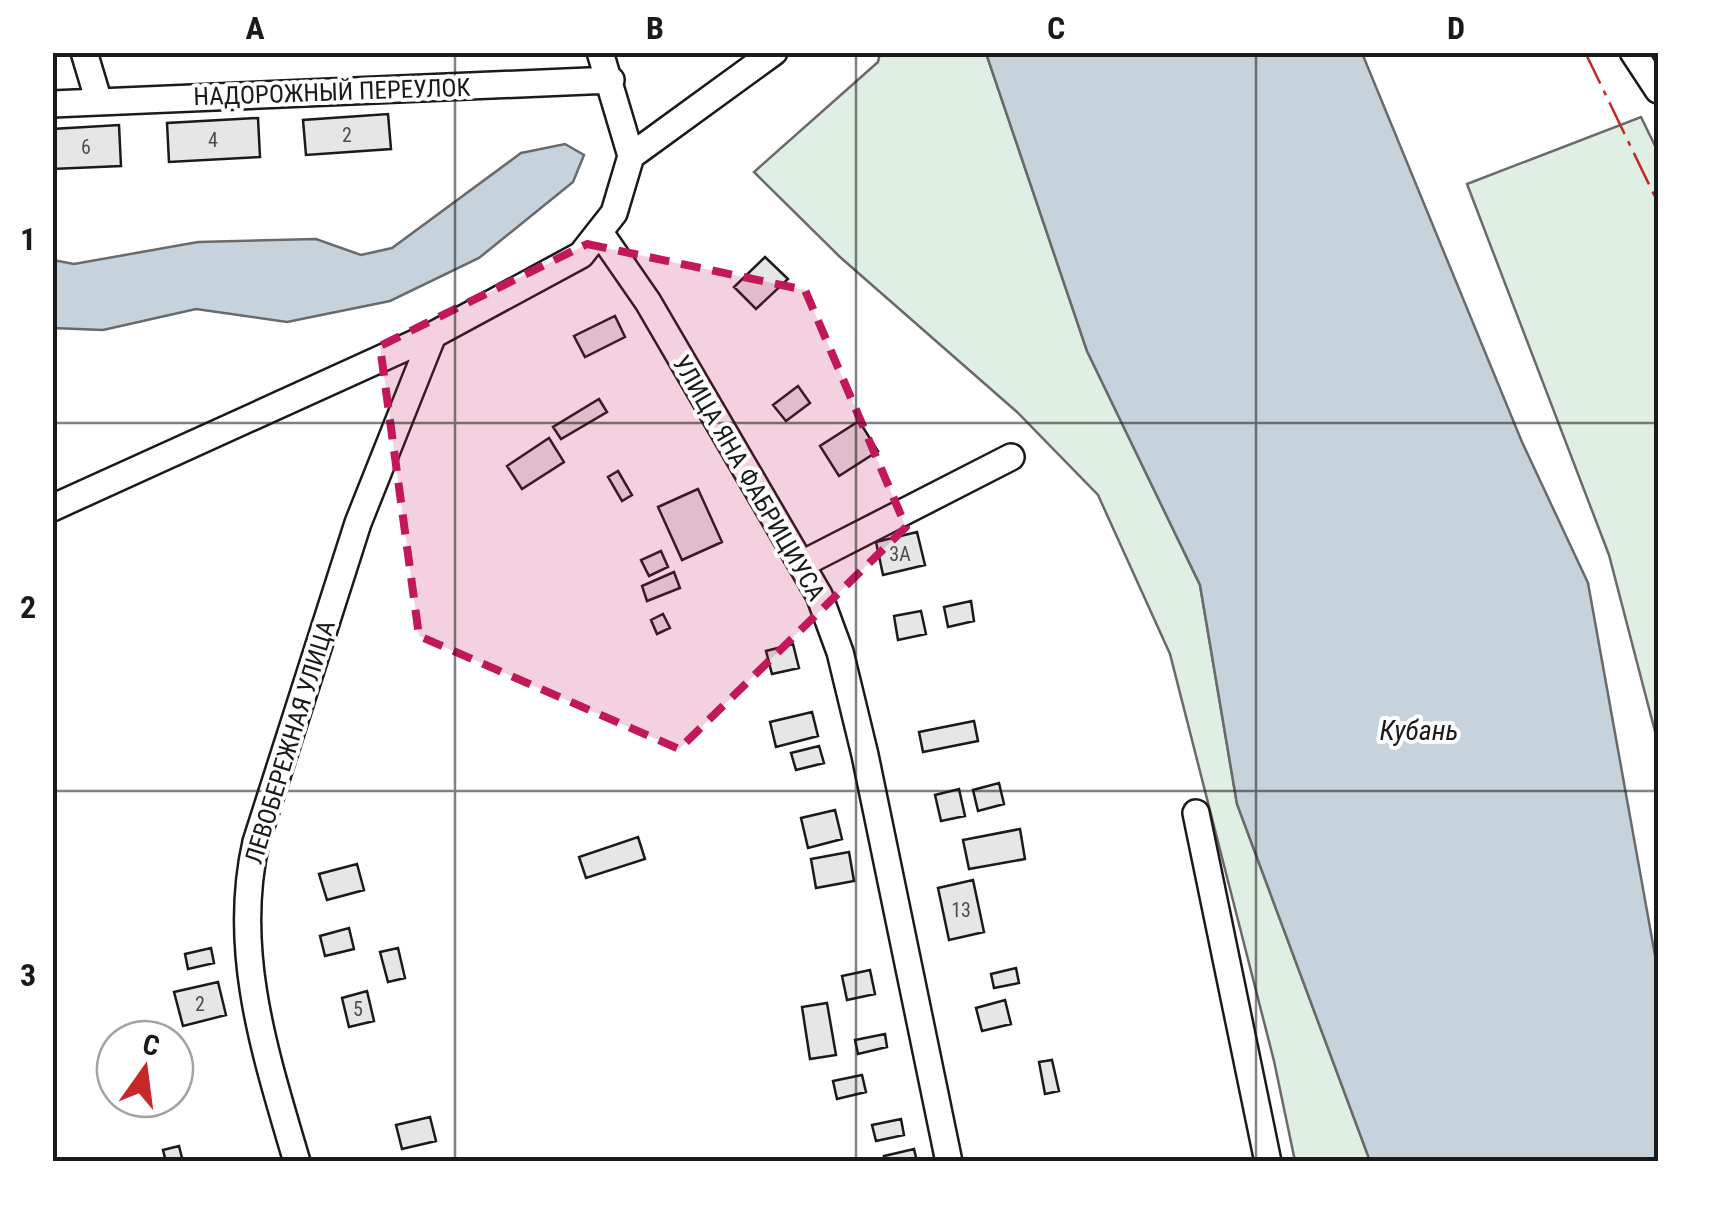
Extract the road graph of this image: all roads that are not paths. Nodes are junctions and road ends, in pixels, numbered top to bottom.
1 (84, 52) edge
2 (600, 52) edge
3 (774, 52) edge
4 (1632, 52) edge
5 (611, 80) junction
6 (1658, 90) edge
7 (99, 102) junction
8 (52, 104) edge
9 (631, 156) junction
10 (601, 234) junction
11 (433, 335) junction
12 (1011, 458) dead end
13 (52, 508) edge
14 (802, 564) junction
15 (1196, 813) dead end
16 (297, 1162) edge
17 (949, 1162) edge
18 (1268, 1162) edge

1 - 7 street
2 - 5 street
3 - 9 street
4 - 6 street
5 - 7 street, НАДОРОЖНЫЙ ПЕРЕУЛОК
5 - 9 street
7 - 8 street, НАДОРОЖНЫЙ ПЕРЕУЛОК
9 - 10 street
10 - 11 street
10 - 14 street, УЛИЦА ЯНА ФАБРИЦИУСА
11 - 13 street
11 - 16 street, ЛЕВОБЕРЕЖНАЯ УЛИЦА
12 - 14 street
14 - 17 street, УЛИЦА ЯНА ФАБРИЦИУСА
15 - 18 street

